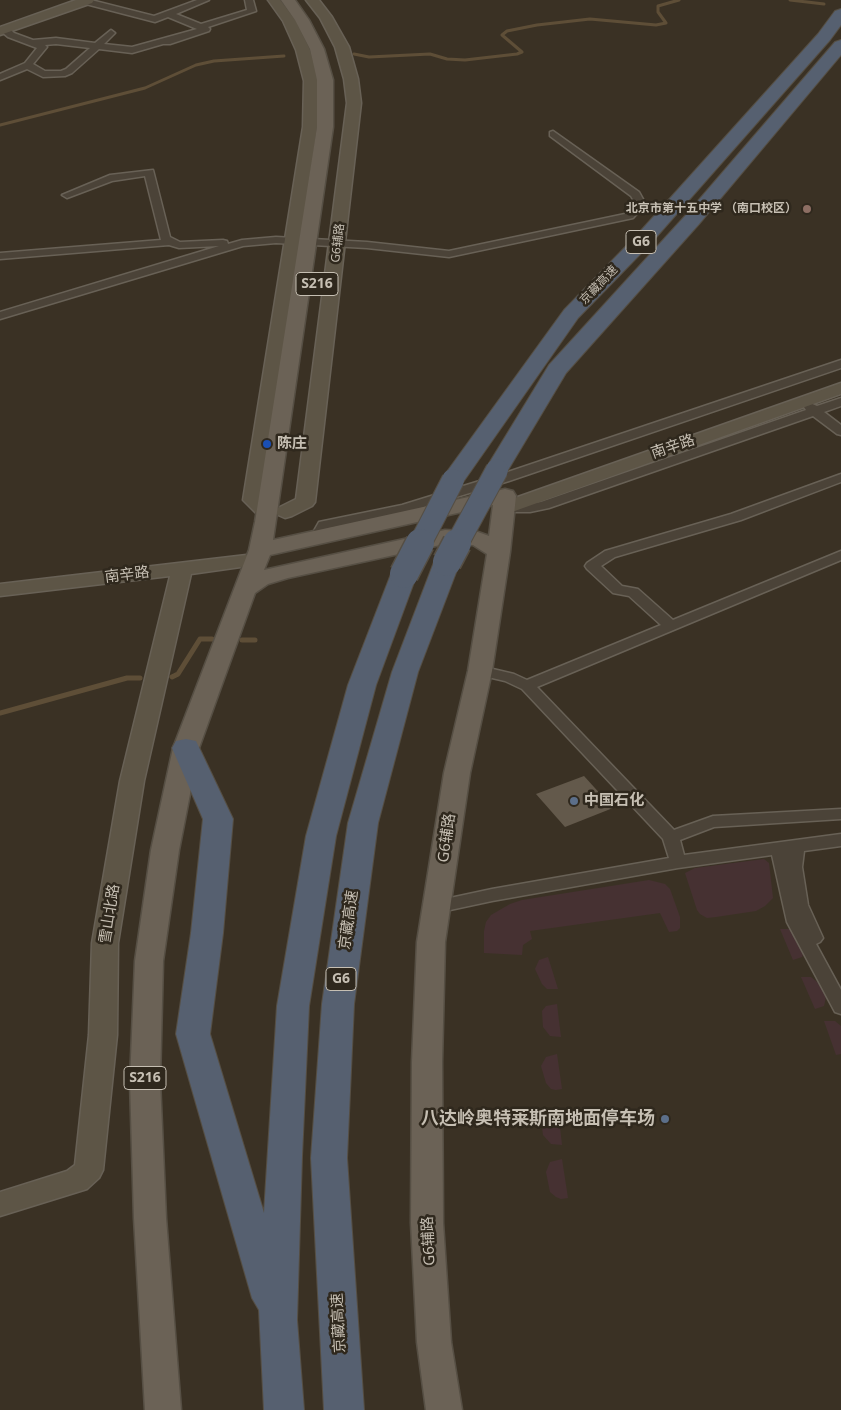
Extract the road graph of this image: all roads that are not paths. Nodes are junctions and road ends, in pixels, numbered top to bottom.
1 (86, 0) edge
2 (205, 0) edge
3 (249, 0) edge
4 (274, 0) edge
5 (288, 0) edge
6 (300, 0) edge
7 (312, 0) edge
8 (168, 14) junction
9 (841, 14) edge
10 (199, 26) junction
11 (3, 30) edge
12 (111, 33) dead end
13 (32, 43) junction
14 (97, 46) junction
15 (841, 46) edge
16 (28, 65) junction
17 (0, 76) edge
18 (553, 134) dead end
19 (66, 195) dead end
20 (170, 242) junction
21 (242, 242) junction
22 (315, 242) junction
23 (0, 256) edge
24 (0, 316) edge
25 (841, 364) edge
26 (841, 379) edge
27 (841, 388) edge
28 (841, 402) edge
29 (809, 407) junction
30 (841, 431) edge
31 (841, 478) edge
32 (503, 488) junction
33 (276, 513) junction
34 (283, 545) junction
35 (499, 552) junction
36 (257, 555) junction
37 (841, 555) edge
38 (182, 568) junction
39 (0, 590) edge
40 (246, 590) junction
41 (671, 626) junction
42 (480, 671) junction
43 (527, 686) junction
44 (186, 748) junction
45 (841, 814) edge
46 (671, 837) junction
47 (841, 840) edge
48 (796, 846) junction
49 (779, 848) junction
50 (678, 862) junction
51 (436, 907) junction
52 (841, 984) edge
53 (841, 1007) edge
54 (0, 1204) edge
55 (278, 1320) junction
56 (163, 1410) edge
57 (284, 1410) edge
58 (344, 1410) edge
59 (444, 1410) edge

1 - 8 street
1 - 11 street
2 - 8 street
3 - 10 street
4 - 22 street, G6辅路 / S216
5 - 22 main road, G6辅路 / S216
6 - 22 main road, G6辅路 / S216
7 - 22 street, G6辅路 / S216
8 - 10 street
9 - 55 highway, 京藏高速 / G6, bridge
10 - 14 street
11 - 13 street
12 - 14 street
13 - 14 street
13 - 16 street
14 - 16 street
15 - 32 highway, 京藏高速 / G6
16 - 17 street
18 - 22 street
19 - 20 street
20 - 21 street
20 - 23 street
21 - 22 street
21 - 24 street
22 - 33 main road, G6辅路 / S216
22 - 33 street, G6辅路 / S216
25 - 32 street
26 - 32 street, 南辛路
27 - 29 street, 南辛路
28 - 29 street
29 - 30 street
29 - 32 street, 南辛路
31 - 41 street
32 - 34 main road
32 - 35 main road, G6辅路
32 - 36 main road
32 - 58 highway, 京藏高速 / G6, bridge
33 - 34 main road, G6辅路 / S216
33 - 36 main road, G6辅路 / S216
34 - 36 main road
35 - 40 main road
35 - 42 main road, G6辅路
36 - 38 street, 南辛路
36 - 40 main road, G6辅路 / S216
37 - 41 street
38 - 39 street, 南辛路
38 - 54 street, 雪山北路
40 - 44 main road, G6辅路 / S216
41 - 43 street
42 - 43 street
42 - 51 main road, G6辅路
43 - 46 street
44 - 55 highway
44 - 56 main road, G6辅路 / S216
45 - 46 street
46 - 50 street
47 - 48 street
48 - 49 street
48 - 52 street
49 - 50 street
49 - 53 street
50 - 51 street
51 - 59 main road, G6辅路
55 - 57 highway

